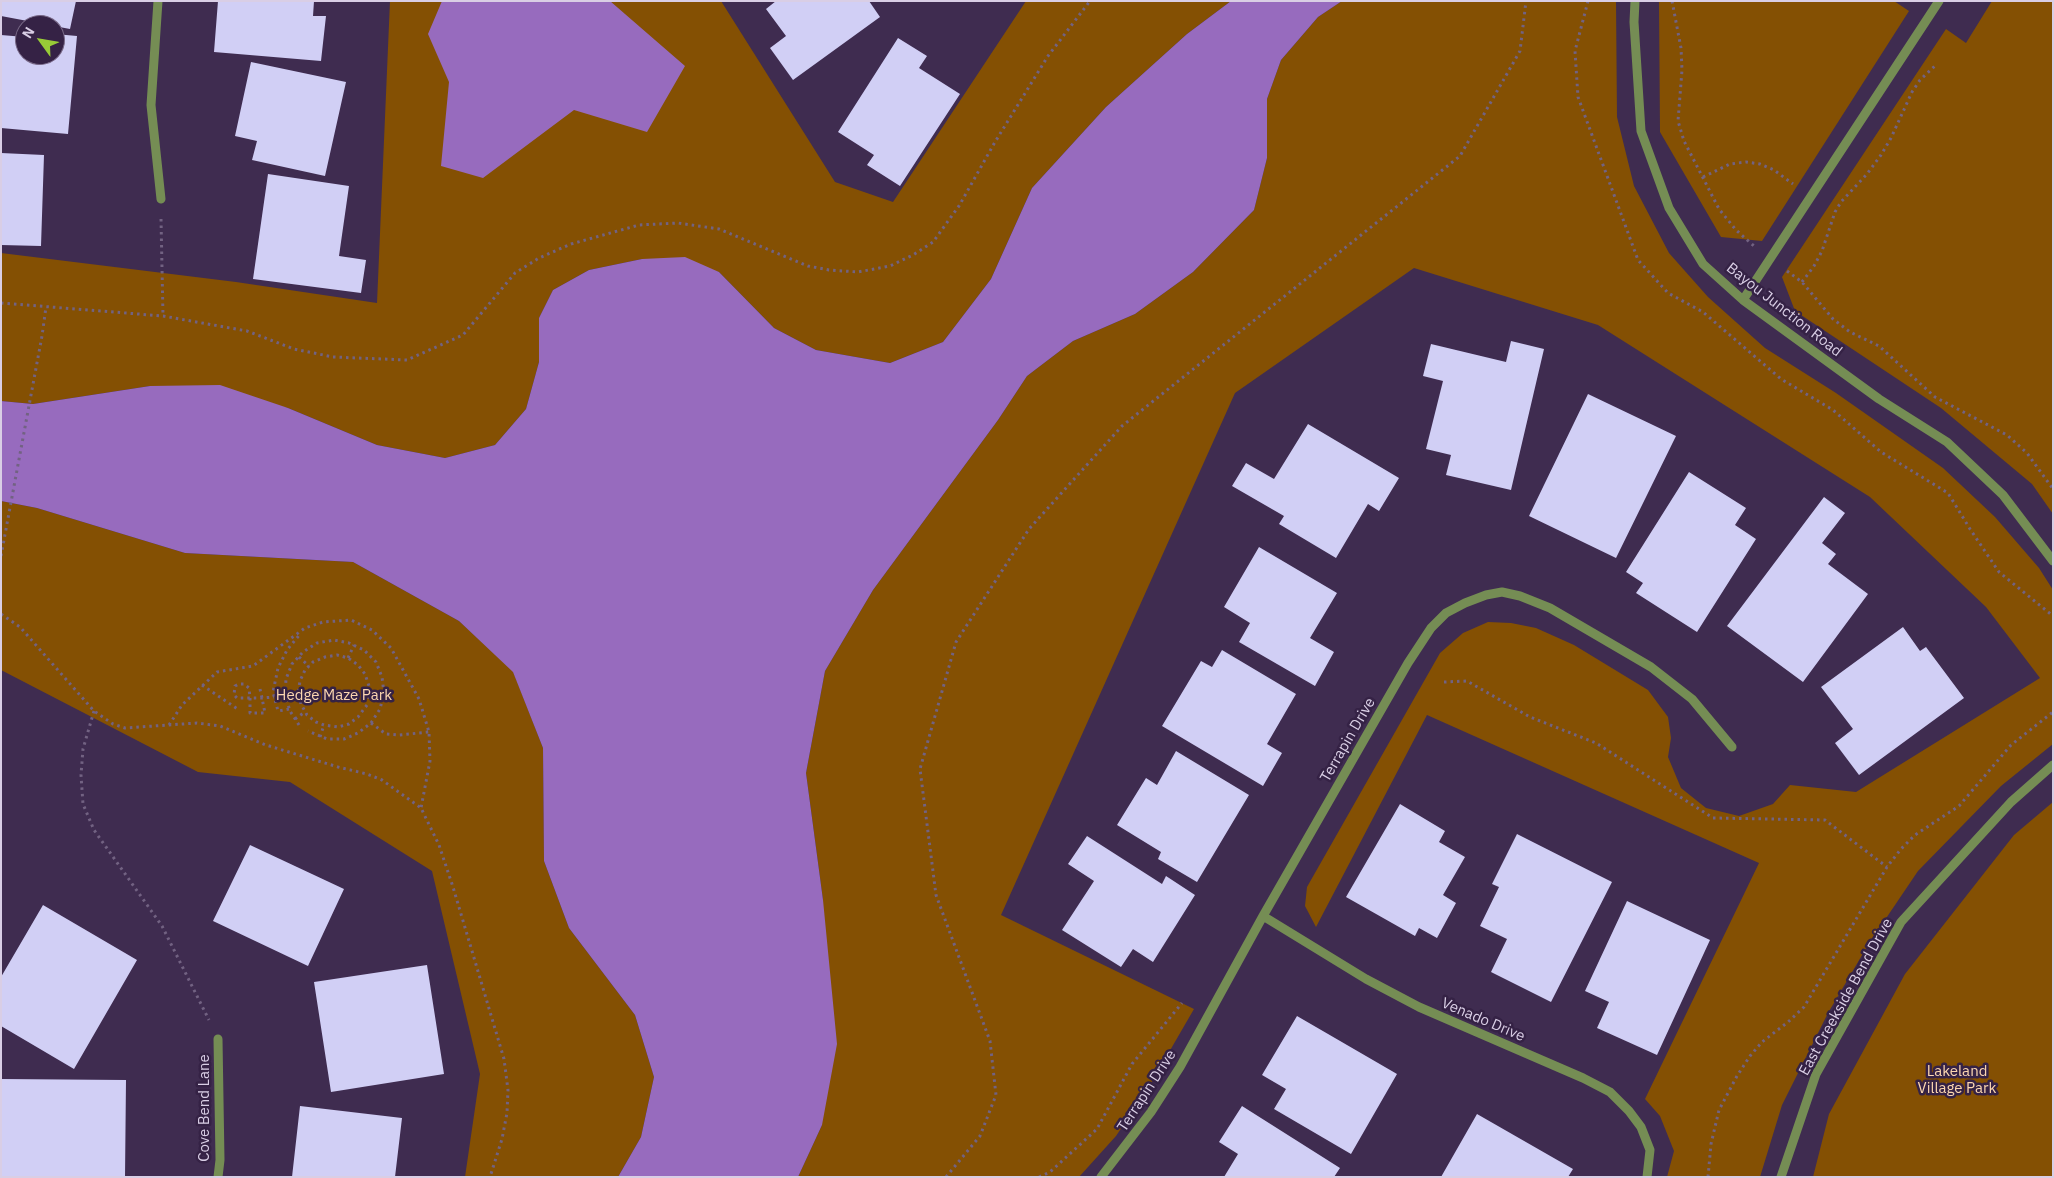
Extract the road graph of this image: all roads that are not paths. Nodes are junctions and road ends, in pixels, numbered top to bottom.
1 (158, 1) edge
2 (1635, 1) edge
3 (1939, 1) edge
4 (161, 199) road end
5 (1743, 300) junction
6 (2053, 560) edge
7 (1732, 747) dead end
8 (2053, 765) edge
9 (1263, 916) junction
10 (218, 1039) road end
11 (218, 1177) edge
12 (1101, 1177) edge
13 (1647, 1177) edge
14 (1780, 1177) edge

1 - 4 street
2 - 5 street, Bayou Junction Road
3 - 5 street
5 - 6 street, Bayou Junction Road
7 - 9 street, Terrapin Drive
8 - 14 street, East Creekside Bend Drive
9 - 12 street, Terrapin Drive
9 - 13 street, Venado Drive
10 - 11 street, Cove Bend Lane

